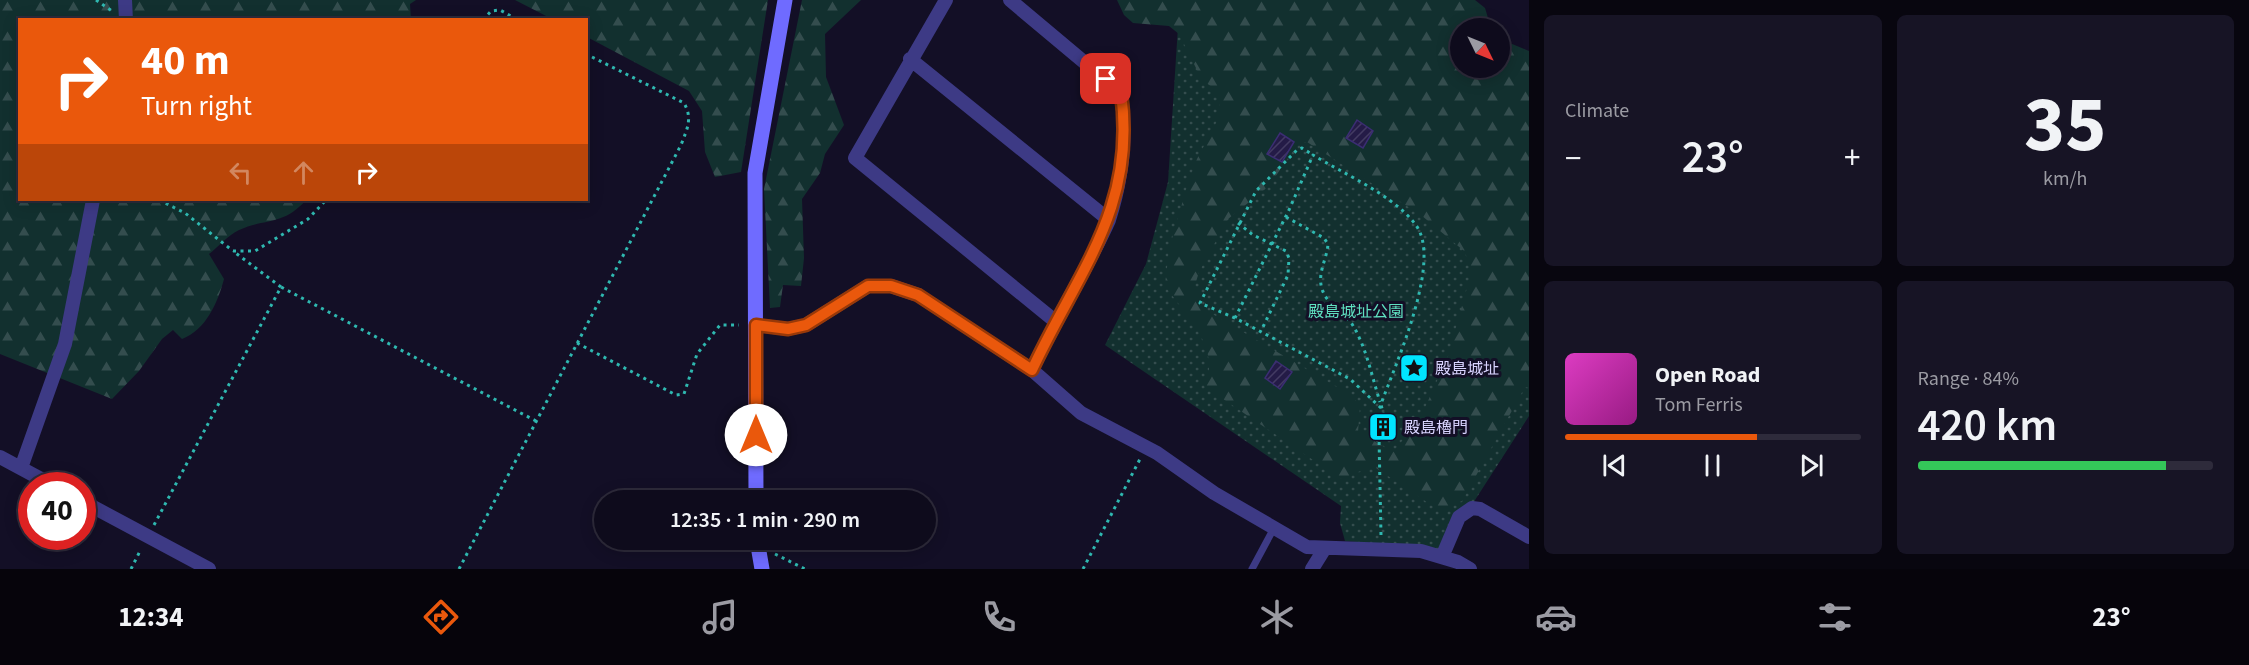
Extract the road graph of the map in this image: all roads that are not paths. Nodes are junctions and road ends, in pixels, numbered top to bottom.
1 (125, 0) edge
2 (785, 0) edge
3 (946, 0) edge
4 (1010, 0) edge
5 (126, 18) edge
6 (910, 59) junction
7 (93, 201) edge
8 (1109, 220) junction
9 (1055, 321) junction
10 (756, 325) junction
11 (1032, 370) junction
12 (0, 458) edge
13 (21, 468) junction
14 (28, 472) edge
15 (756, 490) edge
16 (96, 508) edge
17 (1274, 528) junction
18 (1529, 537) edge
19 (1325, 548) junction
20 (758, 550) edge
21 (1442, 557) junction
22 (209, 569) edge
23 (762, 569) edge
24 (1252, 569) edge
25 (1312, 569) edge
26 (1470, 569) edge

1 - 5 street
2 - 10 street
3 - 6 street
4 - 8 street
6 - 8 street
6 - 9 street
7 - 13 street
8 - 9 street
9 - 11 street
10 - 11 street
10 - 15 street
11 - 17 street
12 - 13 street
13 - 14 street
16 - 22 street
17 - 19 street
17 - 24 lane
18 - 21 street
19 - 21 street
19 - 25 street
20 - 23 street
21 - 26 street

